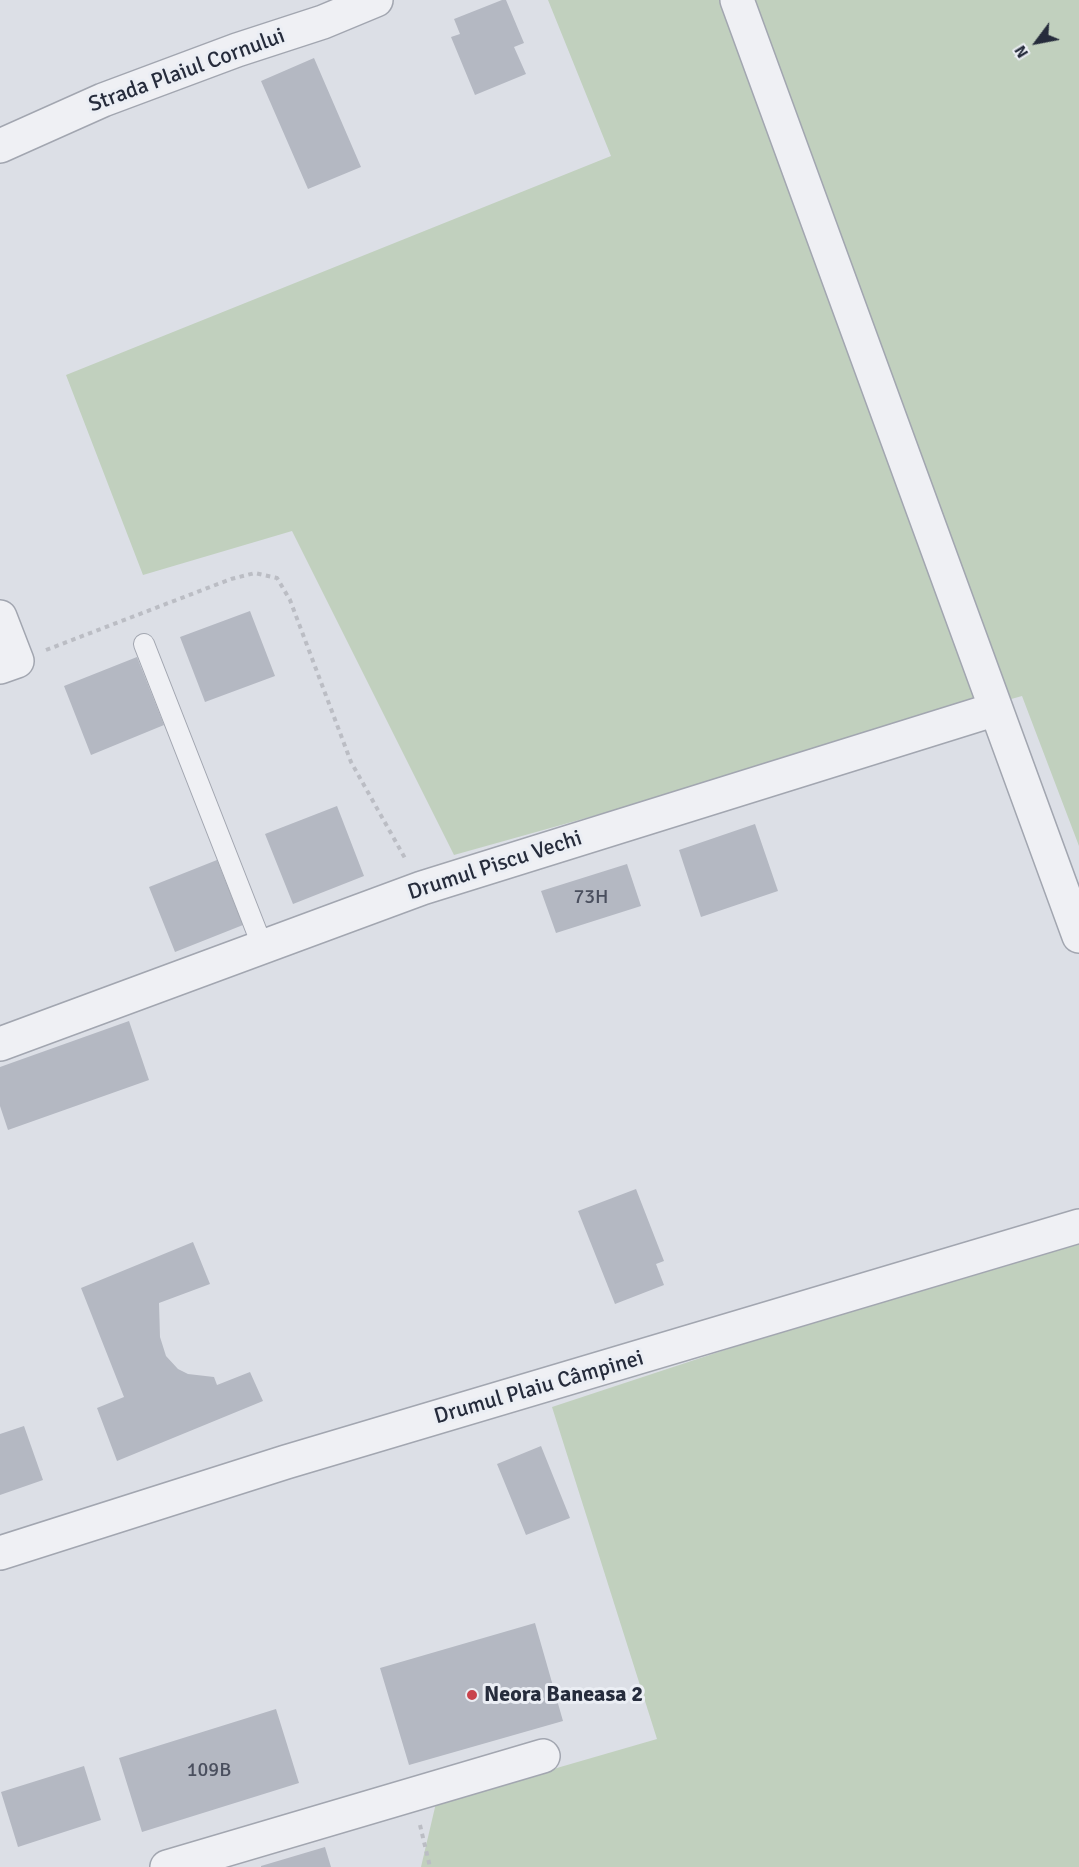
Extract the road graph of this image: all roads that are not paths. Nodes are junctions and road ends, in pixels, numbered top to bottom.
1 (376, 0) edge
2 (737, 0) edge
3 (0, 146) edge
4 (0, 617) edge
5 (144, 644) dead end
6 (8, 664) edge
7 (996, 709) junction
8 (1079, 936) edge
9 (266, 947) junction
10 (0, 1044) edge
11 (1079, 1227) edge
12 (0, 1554) edge
13 (543, 1756) dead end
14 (167, 1867) edge

1 - 3 street, Strada Plaiul Cornului
2 - 7 street
4 - 6 street
5 - 9 lane
7 - 8 street
7 - 9 street, Drumul Piscu Vechi
9 - 10 street, Drumul Piscu Vechi
11 - 12 street, Drumul Plaiu Câmpinei
13 - 14 street

